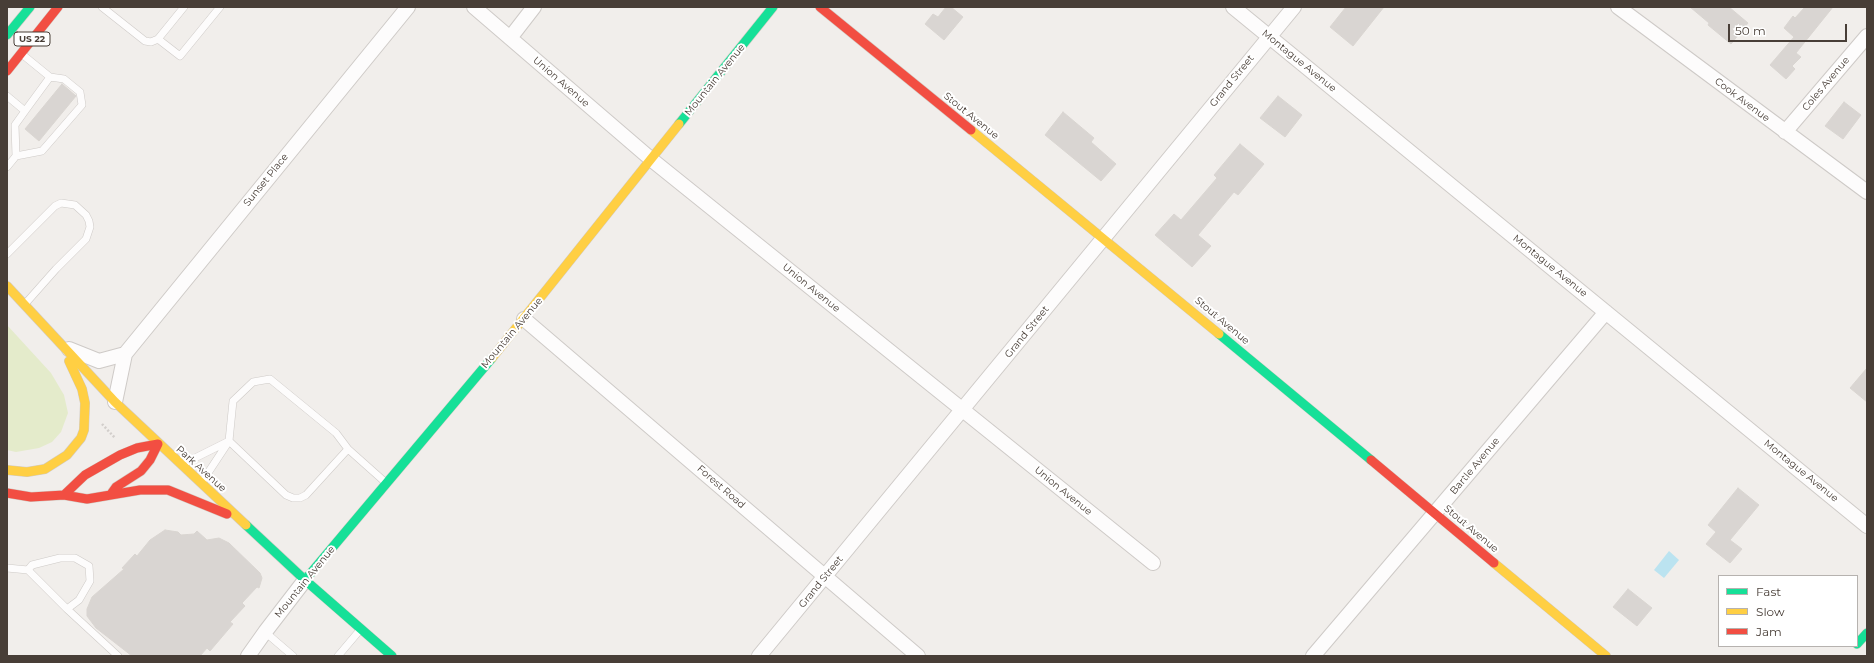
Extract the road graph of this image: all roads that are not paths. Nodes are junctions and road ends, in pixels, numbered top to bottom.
1 (30, 7) edge
2 (58, 7) edge
3 (102, 7) edge
4 (184, 7) edge
5 (220, 7) edge
6 (408, 7) edge
7 (474, 7) edge
8 (534, 7) edge
9 (773, 7) edge
10 (820, 7) edge
11 (1233, 7) edge
12 (1294, 7) edge
13 (1618, 7) edge
14 (7, 35) edge
15 (1867, 36) edge
16 (1269, 37) junction
17 (510, 38) junction
18 (158, 39) junction
19 (21, 53) junction
20 (7, 71) edge
21 (50, 77) junction
22 (7, 96) edge
23 (25, 111) junction
24 (1785, 132) junction
25 (16, 156) junction
26 (652, 160) junction
27 (7, 167) edge
28 (1867, 192) edge
29 (1104, 238) junction
30 (7, 254) edge
31 (7, 286) edge
32 (24, 305) junction
33 (1606, 312) junction
34 (524, 319) junction
35 (62, 346) junction
36 (125, 354) junction
37 (115, 402) junction
38 (962, 410) junction
39 (229, 441) junction
40 (158, 444) junction
41 (348, 449) junction
42 (180, 465) junction
43 (7, 470) edge
44 (201, 483) junction
45 (386, 483) junction
46 (7, 493) edge
47 (111, 494) junction
48 (64, 495) junction
49 (1434, 513) junction
50 (243, 521) junction
51 (1867, 526) edge
52 (1153, 563) dead end
53 (7, 568) edge
54 (28, 570) junction
55 (825, 576) junction
56 (305, 580) junction
57 (67, 609) junction
58 (362, 628) junction
59 (265, 632) junction
60 (1867, 633) edge
61 (1858, 644) edge
62 (390, 655) edge
63 (118, 656) edge
64 (248, 656) edge
65 (293, 656) edge
66 (338, 656) edge
67 (759, 656) edge
68 (918, 656) edge
69 (1313, 656) edge
70 (1606, 656) edge

1 - 14 main road, US 22
2 - 19 main road, US 22
3 - 18 lane
4 - 18 lane
5 - 18 lane
6 - 36 street, Sunset Place
7 - 17 street, Union Avenue
8 - 17 street
9 - 26 main road, Mountain Avenue
10 - 29 main road, Stout Avenue
11 - 16 street, Montague Avenue
12 - 16 street, Grand Street
13 - 24 street, Cook Avenue
15 - 24 street, Coles Avenue
16 - 29 street, Grand Street
16 - 33 street, Montague Avenue
17 - 26 street, Union Avenue
19 - 20 main road, US 22
19 - 21 lane
21 - 23 lane
21 - 25 lane
22 - 23 lane
23 - 25 lane
24 - 28 street, Cook Avenue
25 - 27 lane
26 - 34 main road, Mountain Avenue
26 - 38 street, Union Avenue
29 - 38 street, Grand Street
29 - 49 main road, Stout Avenue
30 - 32 lane
31 - 32 main road, Park Avenue
32 - 35 main road, Park Avenue
33 - 49 street, Bartle Avenue
33 - 51 street, Montague Avenue
34 - 45 main road, Mountain Avenue
34 - 55 street, Forest Road
35 - 36 street
35 - 37 main road, Park Avenue
35 - 43 main road
36 - 37 street, Sunset Place
37 - 40 main road, Park Avenue
38 - 52 street, Union Avenue
38 - 55 street, Grand Street
39 - 41 lane
39 - 41 lane
39 - 42 lane
39 - 44 lane
40 - 42 main road, Park Avenue
40 - 47 main road
40 - 48 main road
41 - 45 lane
42 - 44 main road, Park Avenue
44 - 50 main road, Park Avenue
45 - 56 main road, Mountain Avenue
46 - 48 main road
47 - 48 main road
47 - 50 main road
49 - 69 street, Bartle Avenue
49 - 70 main road, Stout Avenue
50 - 56 main road, Park Avenue
53 - 54 lane
54 - 57 lane
54 - 57 lane
55 - 67 street, Grand Street
55 - 68 street, Forest Road
56 - 58 main road, Park Avenue
56 - 59 street, Mountain Avenue
57 - 63 lane
58 - 62 main road, Park Avenue
58 - 66 lane
59 - 64 street, Mountain Avenue
59 - 65 lane
60 - 61 main road

